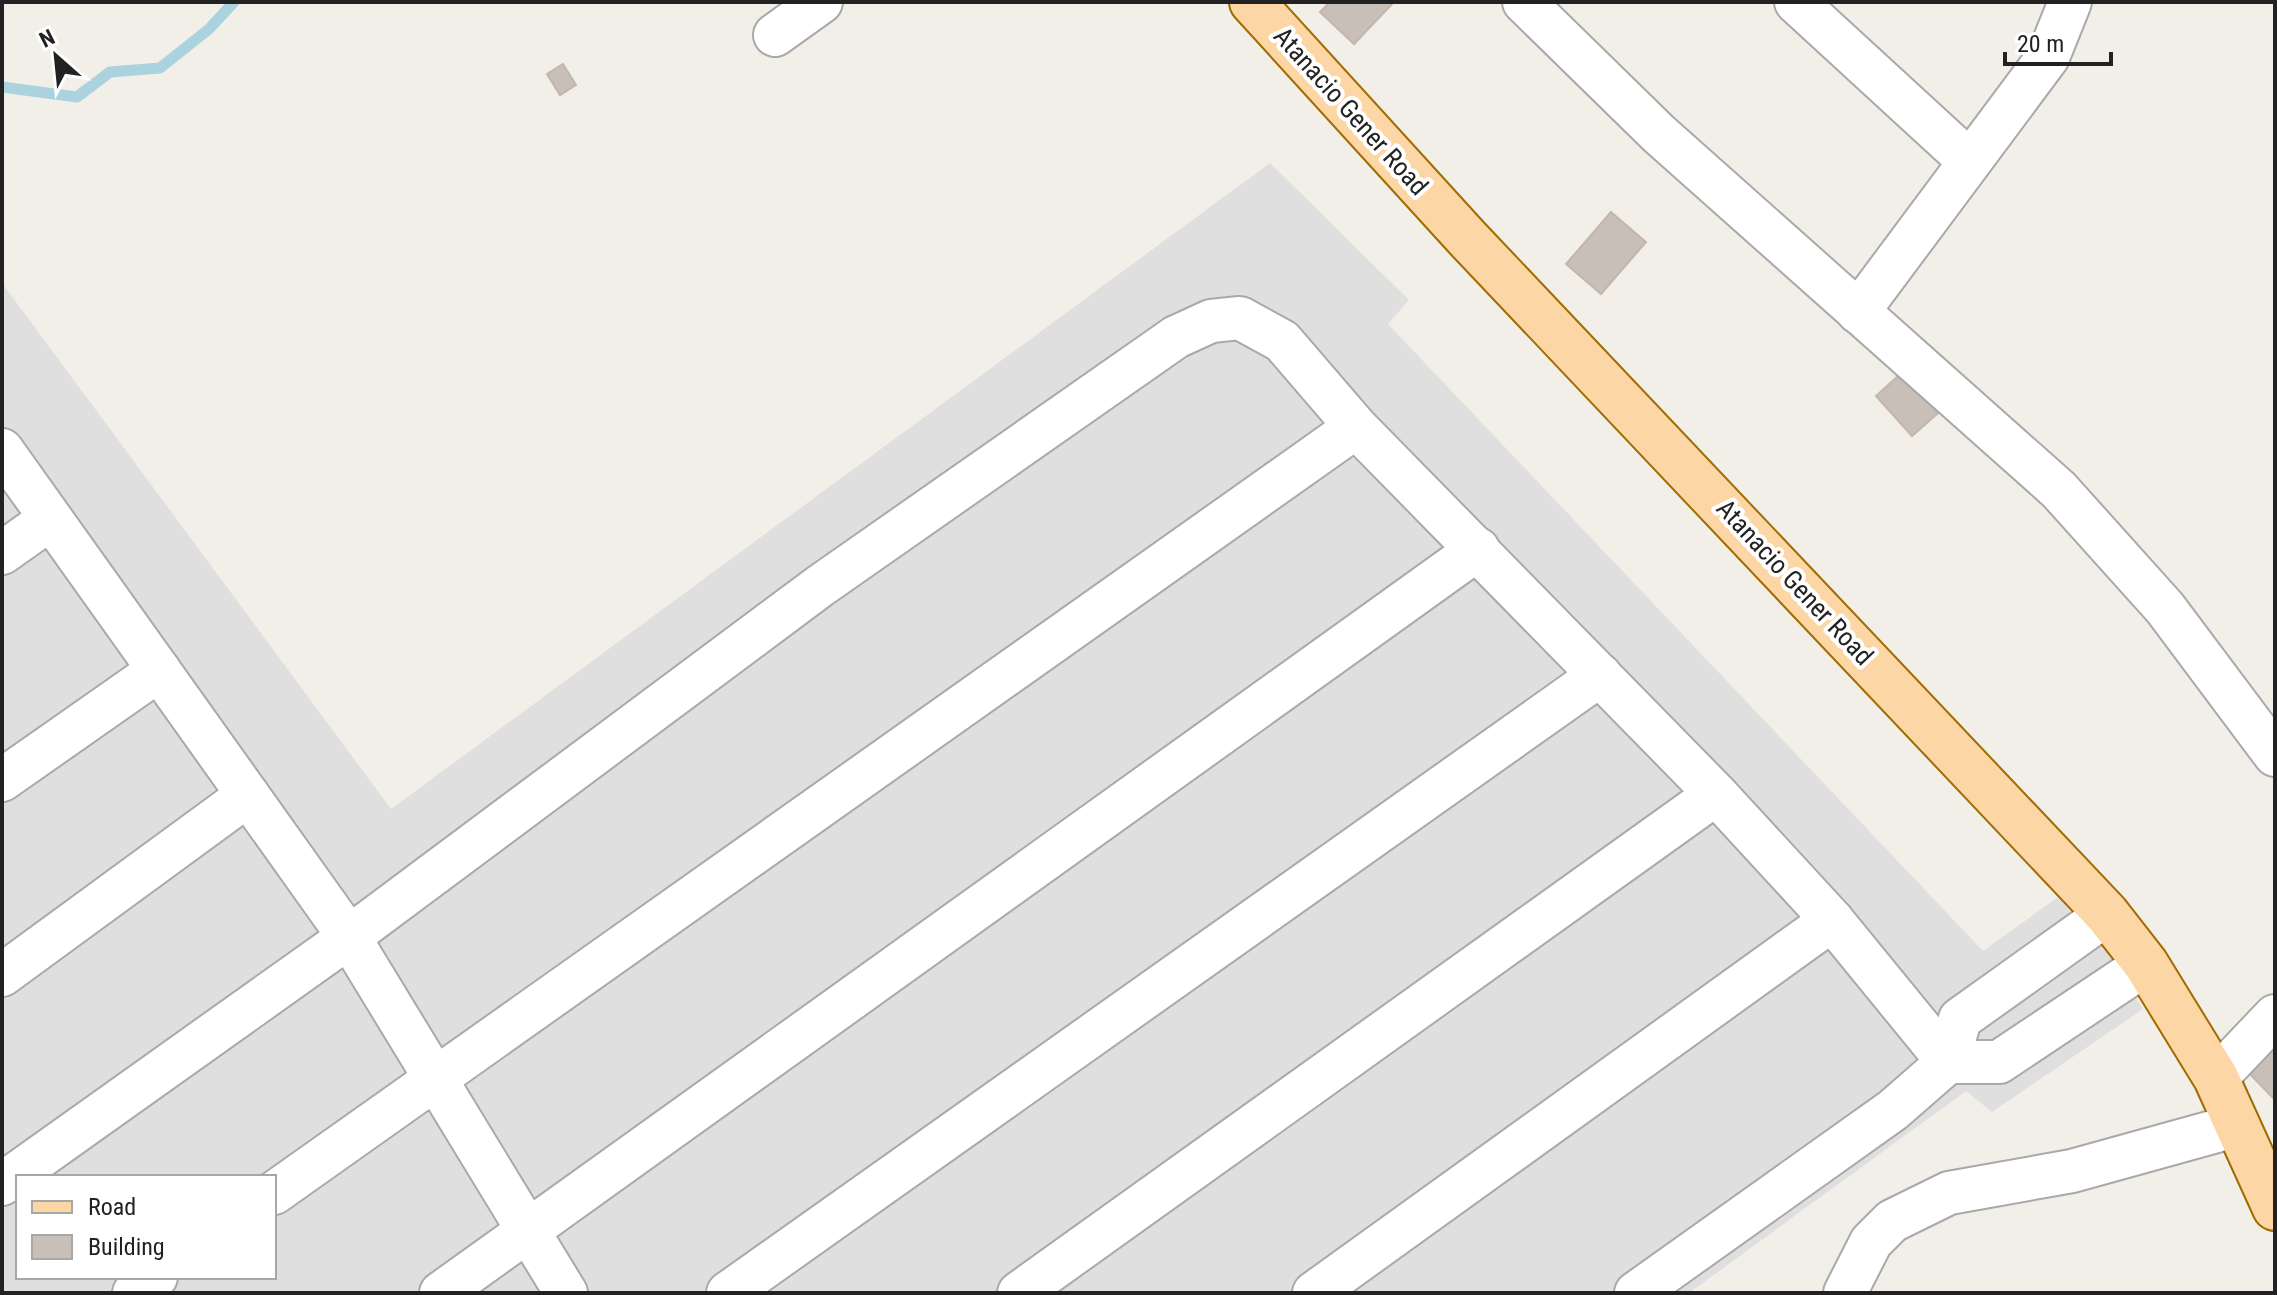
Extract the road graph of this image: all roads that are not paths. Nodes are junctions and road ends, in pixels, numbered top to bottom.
1 (821, 2) edge
2 (1252, 2) edge
3 (1796, 2) edge
4 (2070, 2) edge
5 (1531, 4) edge
6 (775, 35) dead end
7 (1968, 160) junction
8 (1858, 312) junction
9 (1356, 427) junction
10 (2, 450) edge
11 (50, 519) junction
12 (1478, 549) junction
13 (2, 553) edge
14 (159, 670) junction
15 (1600, 675) junction
16 (2275, 755) edge
17 (2, 780) edge
18 (1716, 794) junction
19 (248, 795) junction
20 (2107, 914) junction
21 (1832, 920) junction
22 (349, 937) junction
23 (2146, 964) junction
24 (2, 975) edge
25 (2275, 1016) edge
26 (1948, 1062) junction
27 (2216, 1078) junction
28 (435, 1079) junction
29 (2238, 1125) junction
30 (2, 1184) edge
31 (276, 1192) edge
32 (2275, 1208) edge
33 (529, 1233) junction
34 (153, 1279) edge
35 (134, 1293) edge
36 (441, 1293) edge
37 (566, 1293) edge
38 (728, 1293) edge
39 (1019, 1293) edge
40 (1314, 1293) edge
41 (1636, 1293) edge
42 (1845, 1293) edge

1 - 6 street
2 - 20 main road, Atanacio Gener Road
3 - 7 street
4 - 7 street
5 - 8 street
7 - 8 street
8 - 16 street
9 - 12 street
9 - 22 street
9 - 28 street
10 - 11 street
11 - 13 street
11 - 14 street
12 - 15 street
12 - 33 street
14 - 17 street
14 - 19 street
15 - 18 street
15 - 38 street
18 - 21 street
18 - 39 street
19 - 22 street
19 - 24 street
20 - 23 main road, Atanacio Gener Road
20 - 26 street
21 - 26 street
21 - 40 street
22 - 28 street
22 - 30 street
23 - 26 street
23 - 27 main road, Atanacio Gener Road
25 - 27 street
26 - 41 street
27 - 29 main road, Atanacio Gener Road
28 - 31 street
28 - 33 street
29 - 32 main road, Atanacio Gener Road
29 - 42 street
33 - 36 street
33 - 37 street
34 - 35 street

